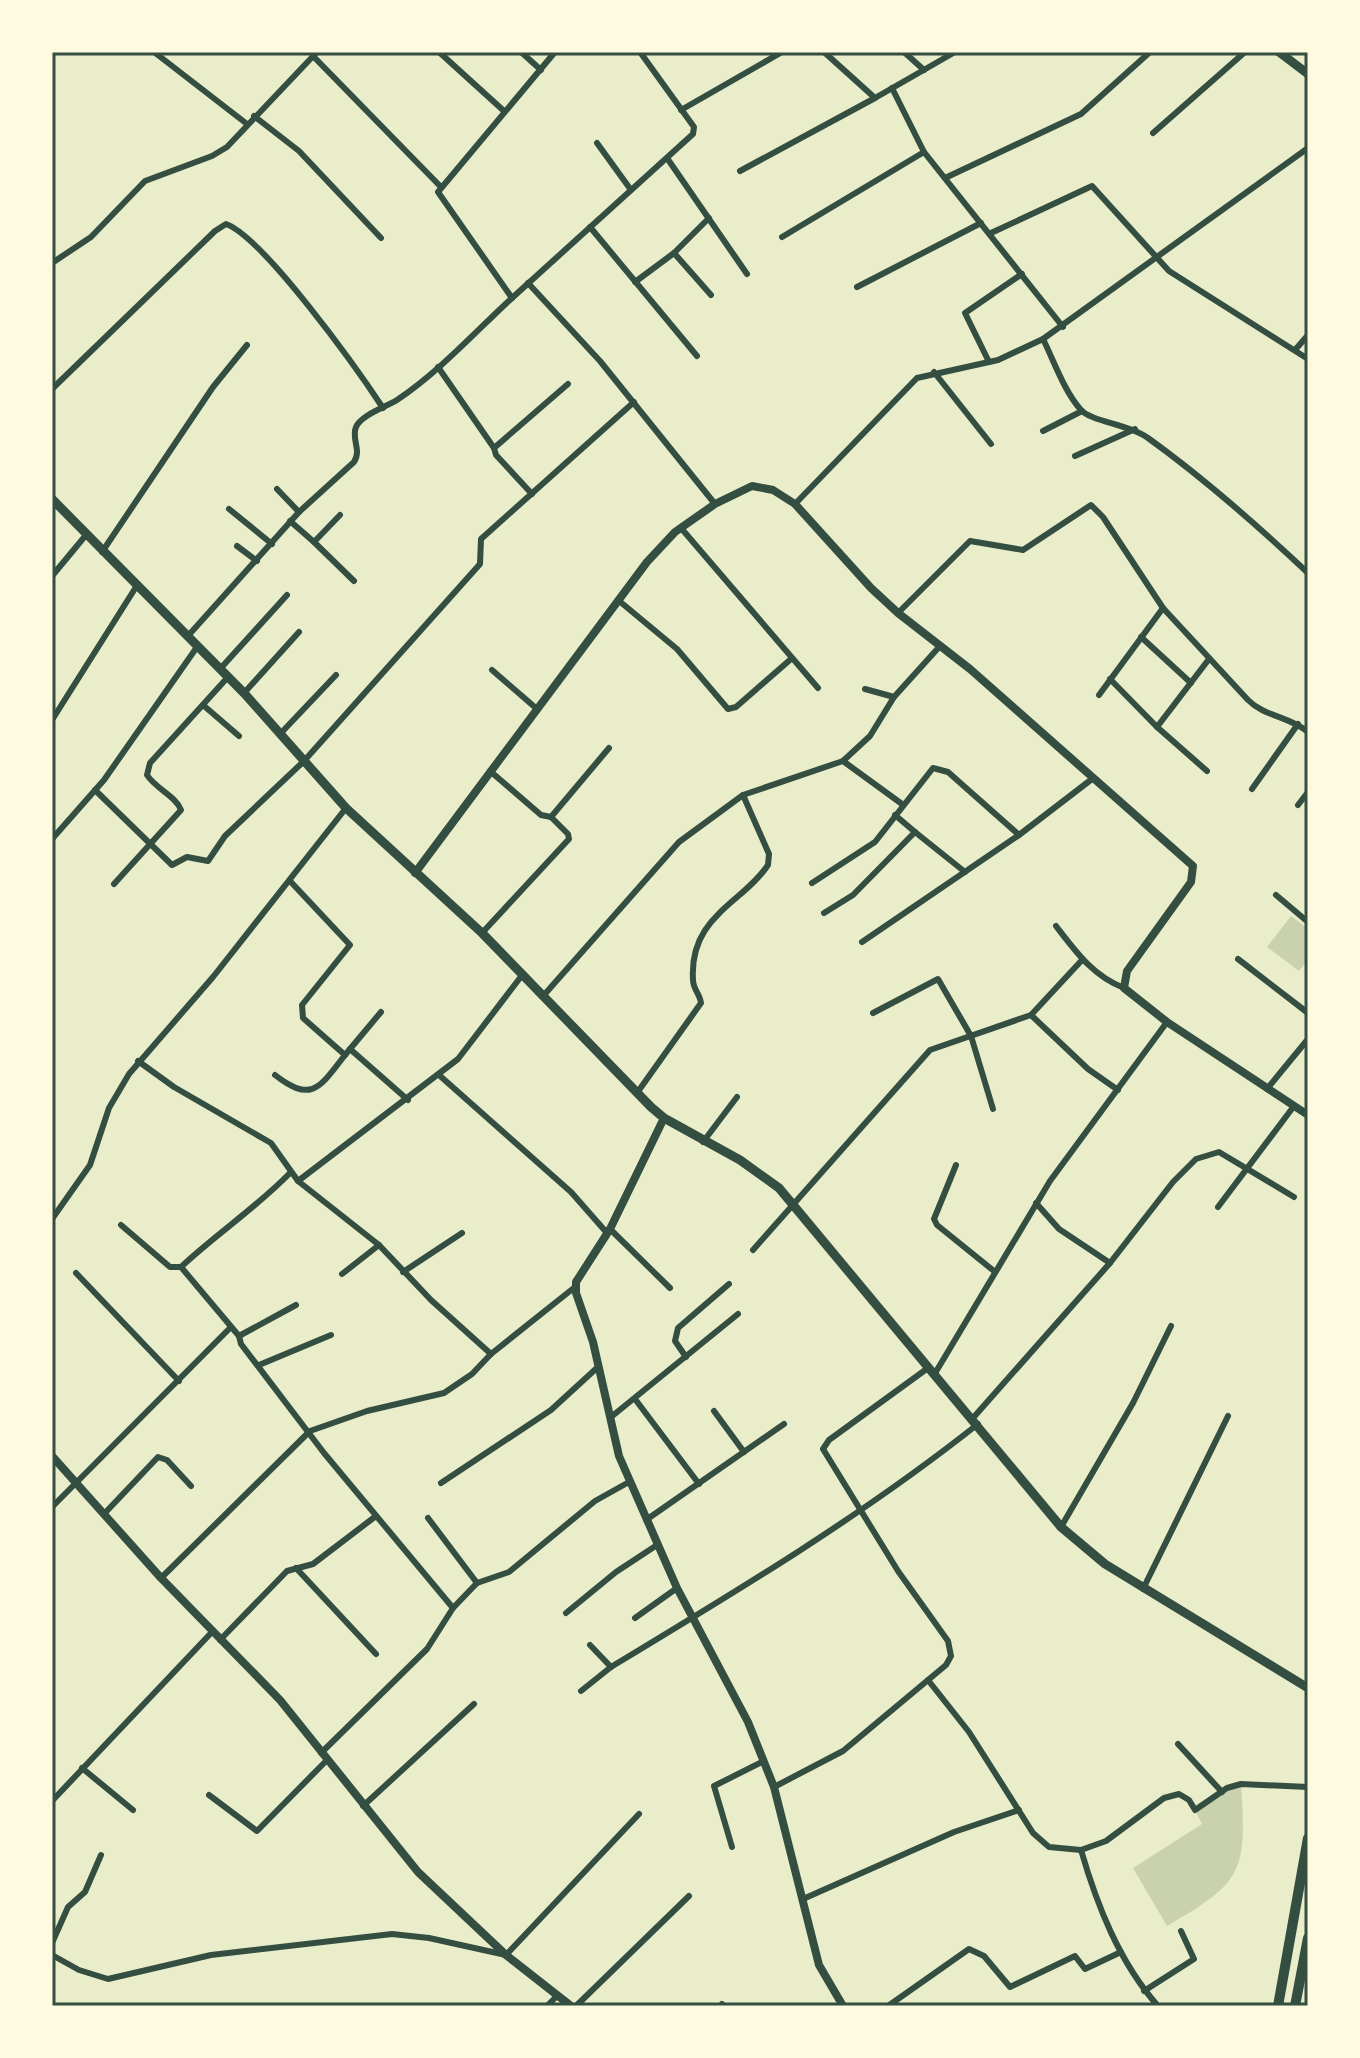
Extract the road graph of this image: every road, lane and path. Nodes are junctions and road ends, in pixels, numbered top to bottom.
1 (154, 52) edge
2 (439, 52) edge
3 (521, 52) edge
4 (555, 52) edge
5 (640, 52) edge
6 (782, 52) edge
7 (824, 52) edge
8 (904, 52) edge
9 (955, 52) edge
10 (1150, 52) edge
11 (1245, 52) edge
12 (1279, 52) edge
13 (315, 54) edge
14 (541, 70) junction
15 (924, 70) junction
16 (1308, 74) edge
17 (892, 88) junction
18 (875, 98) junction
19 (681, 110) junction
20 (504, 111) junction
21 (254, 116) junction
22 (247, 124) junction
23 (1153, 133) dead end
24 (597, 143) dead end
25 (1308, 148) edge
26 (924, 152) junction
27 (667, 158) junction
28 (740, 171) dead end
29 (945, 178) junction
30 (441, 187) junction
31 (631, 190) junction
32 (709, 218) junction
33 (981, 223) junction
34 (590, 227) junction
35 (991, 233) junction
36 (782, 237) dead end
37 (381, 238) dead end
38 (674, 253) junction
39 (1156, 260) junction
40 (52, 263) edge
41 (747, 274) dead end
42 (1022, 274) junction
43 (635, 282) junction
44 (528, 283) junction
45 (857, 287) dead end
46 (711, 295) dead end
47 (512, 298) junction
48 (1063, 327) junction
49 (1308, 335) edge
50 (1043, 339) junction
51 (247, 345) dead end
52 (1295, 350) junction
53 (697, 356) dead end
54 (1308, 359) edge
55 (989, 362) junction
56 (438, 367) junction
57 (934, 372) junction
58 (568, 384) dead end
59 (52, 389) edge
60 (634, 402) junction
61 (383, 408) junction
62 (1082, 411) junction
63 (1135, 429) junction
64 (1043, 431) dead end
65 (991, 444) dead end
66 (494, 448) junction
67 (1075, 456) dead end
68 (277, 489) dead end
69 (532, 494) junction
70 (52, 499) edge
71 (715, 504) junction
72 (795, 504) junction
73 (229, 509) dead end
74 (299, 512) junction
75 (340, 515) dead end
76 (290, 521) junction
77 (681, 528) junction
78 (86, 535) junction
79 (314, 542) junction
80 (272, 544) junction
81 (237, 546) dead end
82 (102, 552) junction
83 (257, 561) junction
84 (1308, 573) edge
85 (52, 576) edge
86 (354, 581) dead end
87 (136, 587) junction
88 (287, 595) dead end
89 (618, 600) junction
90 (1163, 608) junction
91 (898, 613) junction
92 (299, 632) dead end
93 (187, 637) junction
94 (1141, 637) junction
95 (940, 646) junction
96 (197, 647) junction
97 (791, 659) junction
98 (1209, 659) junction
99 (220, 669) junction
100 (492, 670) dead end
101 (336, 675) dead end
102 (228, 677) junction
103 (1110, 679) junction
104 (1191, 683) junction
105 (818, 688) dead end
106 (865, 689) dead end
107 (244, 693) junction
108 (1099, 695) dead end
109 (894, 697) junction
110 (203, 705) junction
111 (537, 709) junction
112 (52, 720) edge
113 (1298, 724) junction
114 (1157, 727) junction
115 (1308, 732) edge
116 (281, 733) junction
117 (239, 736) dead end
118 (609, 748) dead end
119 (304, 761) junction
120 (843, 761) junction
121 (490, 771) junction
122 (1207, 771) dead end
123 (1092, 779) junction
124 (1252, 789) dead end
125 (95, 790) junction
126 (1308, 792) edge
127 (743, 795) junction
128 (902, 804) junction
129 (1298, 805) dead end
130 (346, 808) junction
131 (895, 815) junction
132 (551, 817) junction
133 (915, 832) junction
134 (1019, 835) junction
135 (52, 839) edge
136 (152, 843) junction
137 (965, 872) junction
138 (415, 873) junction
139 (290, 881) junction
140 (812, 883) dead end
141 (114, 884) dead end
142 (1276, 895) dead end
143 (824, 913) dead end
144 (1308, 922) edge
145 (1056, 926) dead end
146 (482, 933) junction
147 (862, 942) dead end
148 (1238, 959) dead end
149 (1082, 960) junction
150 (523, 974) junction
151 (1124, 988) junction
152 (544, 995) junction
153 (381, 1012) dead end
154 (873, 1013) dead end
155 (1308, 1013) edge
156 (1031, 1015) junction
157 (1167, 1022) junction
158 (971, 1036) junction
159 (1308, 1039) edge
160 (350, 1049) junction
161 (345, 1055) junction
162 (138, 1061) junction
163 (275, 1075) dead end
164 (439, 1075) junction
165 (1267, 1089) junction
166 (1118, 1090) junction
167 (637, 1093) junction
168 (737, 1097) dead end
169 (408, 1100) junction
170 (1294, 1106) junction
171 (993, 1109) dead end
172 (1308, 1115) edge
173 (664, 1118) junction
174 (703, 1142) junction
175 (956, 1165) dead end
176 (1249, 1169) junction
177 (290, 1173) junction
178 (298, 1181) junction
179 (1294, 1197) dead end
180 (1036, 1203) junction
181 (796, 1205) junction
182 (1218, 1207) dead end
183 (52, 1219) edge
184 (121, 1225) dead end
185 (608, 1231) junction
186 (462, 1233) dead end
187 (379, 1245) junction
188 (753, 1250) dead end
189 (1110, 1263) junction
190 (181, 1267) junction
191 (994, 1271) junction
192 (403, 1272) junction
193 (76, 1273) dead end
194 (342, 1274) dead end
195 (729, 1284) dead end
196 (575, 1287) junction
197 (670, 1288) dead end
198 (296, 1305) dead end
199 (738, 1314) dead end
200 (1171, 1326) dead end
201 (230, 1328) junction
202 (331, 1335) dead end
203 (239, 1336) junction
204 (491, 1354) junction
205 (686, 1357) junction
206 (259, 1365) junction
207 (599, 1366) junction
208 (931, 1371) junction
209 (179, 1381) junction
210 (635, 1399) junction
211 (714, 1411) dead end
212 (1228, 1416) dead end
213 (611, 1417) junction
214 (976, 1421) junction
215 (784, 1424) dead end
216 (310, 1431) junction
217 (744, 1452) junction
218 (52, 1456) edge
219 (629, 1482) junction
220 (441, 1483) dead end
221 (76, 1484) junction
222 (699, 1484) junction
223 (191, 1486) dead end
224 (52, 1507) edge
225 (861, 1512) junction
226 (104, 1514) junction
227 (376, 1516) junction
228 (428, 1518) dead end
229 (646, 1520) junction
230 (1061, 1527) junction
231 (657, 1545) junction
232 (296, 1568) junction
233 (161, 1578) junction
234 (477, 1583) junction
235 (677, 1588) junction
236 (1143, 1589) junction
237 (453, 1608) junction
238 (566, 1613) dead end
239 (635, 1618) dead end
240 (692, 1618) junction
241 (212, 1632) junction
242 (220, 1640) junction
243 (590, 1645) dead end
244 (376, 1654) dead end
245 (611, 1667) junction
246 (928, 1680) junction
247 (1308, 1688) edge
248 (581, 1691) dead end
249 (474, 1704) dead end
250 (1178, 1744) dead end
251 (324, 1757) junction
252 (764, 1761) junction
253 (82, 1768) junction
254 (774, 1787) junction
255 (1308, 1787) edge
256 (1222, 1792) junction
257 (209, 1795) dead end
258 (52, 1801) edge
259 (363, 1806) junction
260 (133, 1810) dead end
261 (1019, 1810) junction
262 (639, 1814) dead end
263 (1308, 1838) edge
264 (732, 1847) dead end
265 (1081, 1850) junction
266 (101, 1855) dead end
267 (689, 1896) dead end
268 (1304, 1898) edge
269 (803, 1899) junction
270 (1181, 1931) dead end
271 (1308, 1938) edge
272 (52, 1943) edge
273 (1121, 1952) junction
274 (52, 1955) edge
275 (506, 1955) junction
276 (1144, 1991) junction
277 (558, 1995) junction
278 (547, 2006) edge
279 (573, 2006) edge
280 (843, 2006) edge
281 (888, 2006) edge
282 (1158, 2006) edge
283 (1278, 2006) edge
284 (1295, 2006) edge

1 - 22 street
2 - 20 street
3 - 14 street
4 - 14 street
5 - 19 street
6 - 19 street
7 - 18 street
8 - 15 street
9 - 15 street
10 - 29 street
11 - 23 street
12 - 16 main road
13 - 21 street
13 - 30 street
14 - 20 street
15 - 17 street
17 - 18 street
17 - 26 street
18 - 28 street
19 - 27 street
20 - 30 street
21 - 22 street
21 - 37 street
22 - 40 street
24 - 31 street
25 - 39 street
26 - 29 street
26 - 36 street
27 - 31 street
27 - 32 street
29 - 33 street
30 - 47 street
31 - 34 street
32 - 38 street
32 - 41 street
33 - 35 street
33 - 45 street
34 - 43 street
34 - 44 street
35 - 39 street
35 - 42 street
38 - 43 street
38 - 46 street
39 - 48 street
39 - 52 street
42 - 48 street
42 - 55 street
43 - 53 street
44 - 47 street
44 - 60 street
47 - 56 street
48 - 50 street
49 - 52 street
50 - 55 street
50 - 62 street
51 - 82 street
52 - 54 street
55 - 57 street
56 - 61 street
56 - 66 street
57 - 65 street
57 - 72 street
58 - 66 street
59 - 61 street
60 - 69 street
60 - 71 street
61 - 74 street
62 - 63 street
62 - 64 street
63 - 67 street
63 - 84 street
66 - 69 street
68 - 74 street
69 - 119 street
70 - 78 main road
71 - 72 street
71 - 77 street
72 - 91 street
73 - 80 street
74 - 76 street
75 - 79 street
76 - 79 street
76 - 80 street
77 - 89 street
77 - 97 street
78 - 82 main road
78 - 85 street
79 - 86 street
80 - 83 street
81 - 83 street
82 - 87 main road
83 - 93 street
87 - 93 main road
87 - 112 street
88 - 99 street
89 - 97 street
89 - 111 street
90 - 91 street
90 - 94 street
90 - 98 street
91 - 95 street
92 - 107 street
93 - 96 main road
94 - 103 street
94 - 104 street
95 - 109 street
95 - 123 street
96 - 99 main road
96 - 125 street
97 - 105 street
98 - 104 street
98 - 113 street
99 - 102 main road
100 - 111 street
101 - 116 street
102 - 107 main road
102 - 110 street
103 - 108 street
103 - 114 street
104 - 114 street
106 - 109 street
107 - 116 main road
109 - 120 street
110 - 117 street
110 - 136 street
111 - 121 street
113 - 115 street
113 - 124 street
114 - 122 street
116 - 119 main road
118 - 132 street
119 - 130 main road
119 - 136 street
120 - 127 street
120 - 128 street
121 - 132 street
121 - 138 street
123 - 134 street
123 - 151 street
125 - 135 street
125 - 136 street
126 - 129 street
127 - 152 street
127 - 167 street
128 - 131 street
128 - 134 street
130 - 138 main road
130 - 139 street
131 - 133 street
131 - 140 street
132 - 146 street
133 - 137 street
133 - 143 street
134 - 137 street
136 - 141 street
137 - 147 street
138 - 146 main road
139 - 161 street
139 - 162 street
142 - 144 street
145 - 149 street
146 - 150 main road
148 - 155 street
149 - 151 street
149 - 156 street
150 - 152 main road
150 - 164 street
151 - 157 street
152 - 167 main road
153 - 160 street
154 - 158 street
156 - 158 street
156 - 166 street
157 - 165 street
157 - 166 street
158 - 171 street
158 - 181 street
159 - 165 street
160 - 161 street
160 - 169 street
161 - 163 street
162 - 177 street
162 - 183 street
164 - 169 street
164 - 185 street
165 - 170 street
166 - 180 street
167 - 173 main road
168 - 174 street
169 - 178 street
170 - 172 street
170 - 176 street
173 - 174 main road
173 - 185 street
174 - 181 main road
175 - 191 street
176 - 179 street
176 - 182 street
176 - 189 street
177 - 178 street
177 - 190 street
178 - 187 street
180 - 189 street
180 - 191 street
181 - 188 street
181 - 208 main road
184 - 190 street
185 - 196 street
185 - 197 street
186 - 192 street
187 - 192 street
187 - 194 street
189 - 214 street
190 - 201 street
191 - 208 street
192 - 204 street
193 - 209 street
195 - 205 street
196 - 204 street
196 - 207 street
198 - 203 street
199 - 205 street
200 - 230 street
201 - 203 street
201 - 209 street
202 - 206 street
203 - 206 street
204 - 216 street
205 - 210 street
206 - 216 street
207 - 213 street
207 - 220 street
208 - 214 main road
208 - 225 street
209 - 221 street
210 - 213 street
210 - 222 street
211 - 217 street
212 - 236 street
213 - 219 street
214 - 225 street
214 - 230 main road
215 - 217 street
216 - 227 street
216 - 233 street
217 - 222 street
218 - 221 street
219 - 229 street
219 - 234 street
221 - 224 street
221 - 226 street
222 - 229 street
223 - 226 street
225 - 240 street
225 - 246 street
226 - 233 street
227 - 232 street
227 - 237 street
228 - 234 street
229 - 231 street
230 - 236 main road
231 - 235 street
231 - 238 street
232 - 242 street
232 - 244 street
233 - 241 street
234 - 237 street
235 - 239 street
235 - 240 street
236 - 247 main road
237 - 251 street
240 - 245 street
240 - 252 street
241 - 242 street
241 - 253 street
242 - 251 street
243 - 245 street
245 - 248 street
246 - 254 street
246 - 261 street
249 - 259 street
250 - 256 street
251 - 257 street
251 - 259 street
252 - 254 street
252 - 264 street
253 - 258 street
253 - 260 street
254 - 269 street
255 - 256 street
256 - 265 street
259 - 275 street
261 - 265 street
261 - 269 street
262 - 275 street
263 - 268 main road
265 - 273 street
266 - 272 street
267 - 279 street
268 - 283 main road
269 - 280 street
270 - 276 street
271 - 284 main road
273 - 276 street
273 - 281 street
274 - 275 street
275 - 277 street
276 - 282 street
277 - 278 street
277 - 279 street

